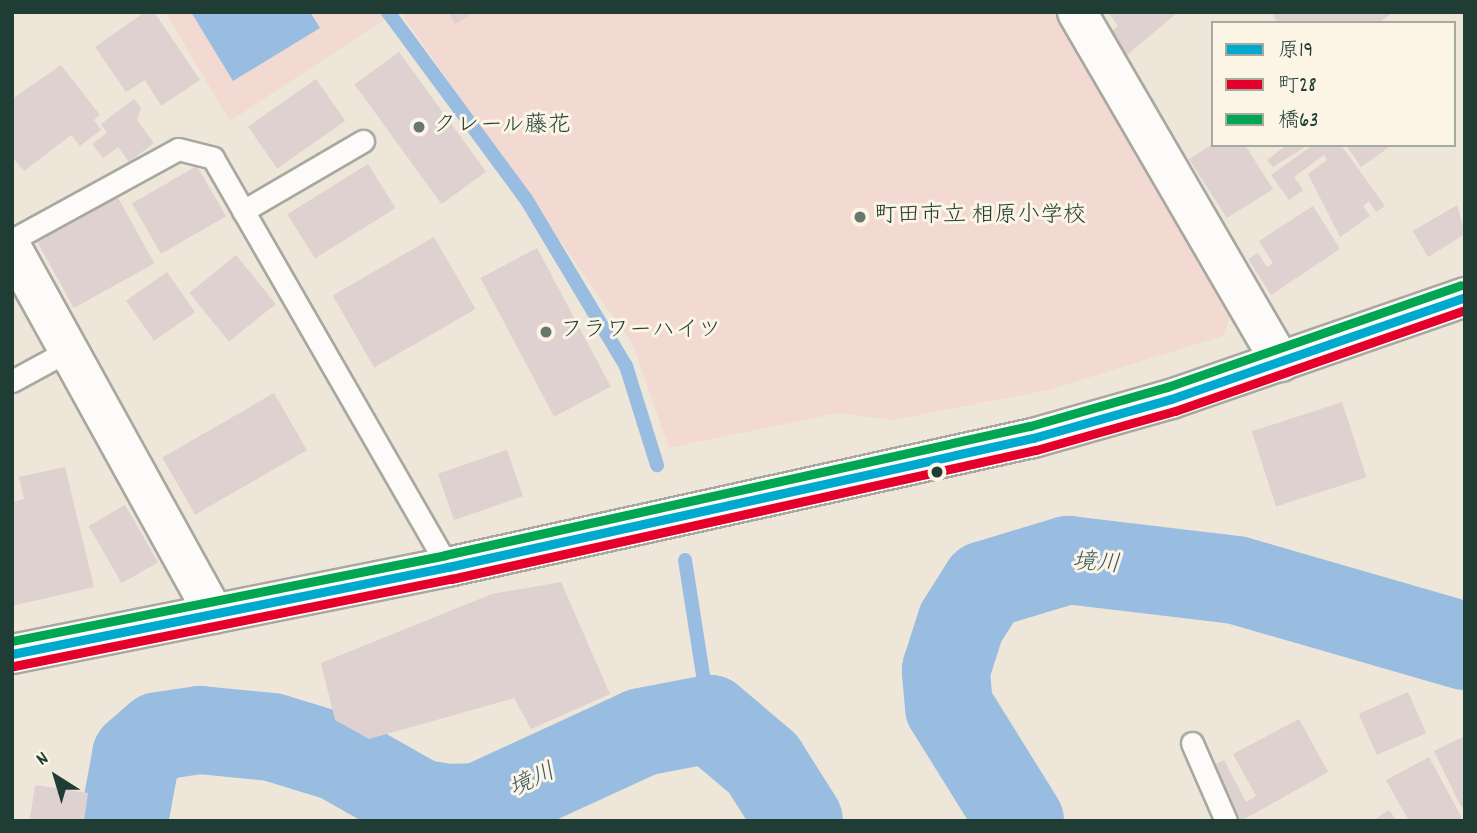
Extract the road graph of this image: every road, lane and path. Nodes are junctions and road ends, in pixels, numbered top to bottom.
1 (1077, 12) edge
2 (363, 141) dead end
3 (243, 211) junction
4 (12, 240) edge
5 (12, 248) edge
6 (1465, 297) edge
7 (68, 350) junction
8 (1281, 362) junction
9 (12, 381) edge
10 (448, 568) junction
11 (214, 614) junction
12 (12, 654) edge
13 (1192, 743) dead end
14 (1226, 821) edge

1 - 8 main road
2 - 3 lane
3 - 4 lane
3 - 10 lane
5 - 7 main road
6 - 8 main road
7 - 9 lane
7 - 11 main road
8 - 10 main road
10 - 11 main road
11 - 12 main road
13 - 14 lane

